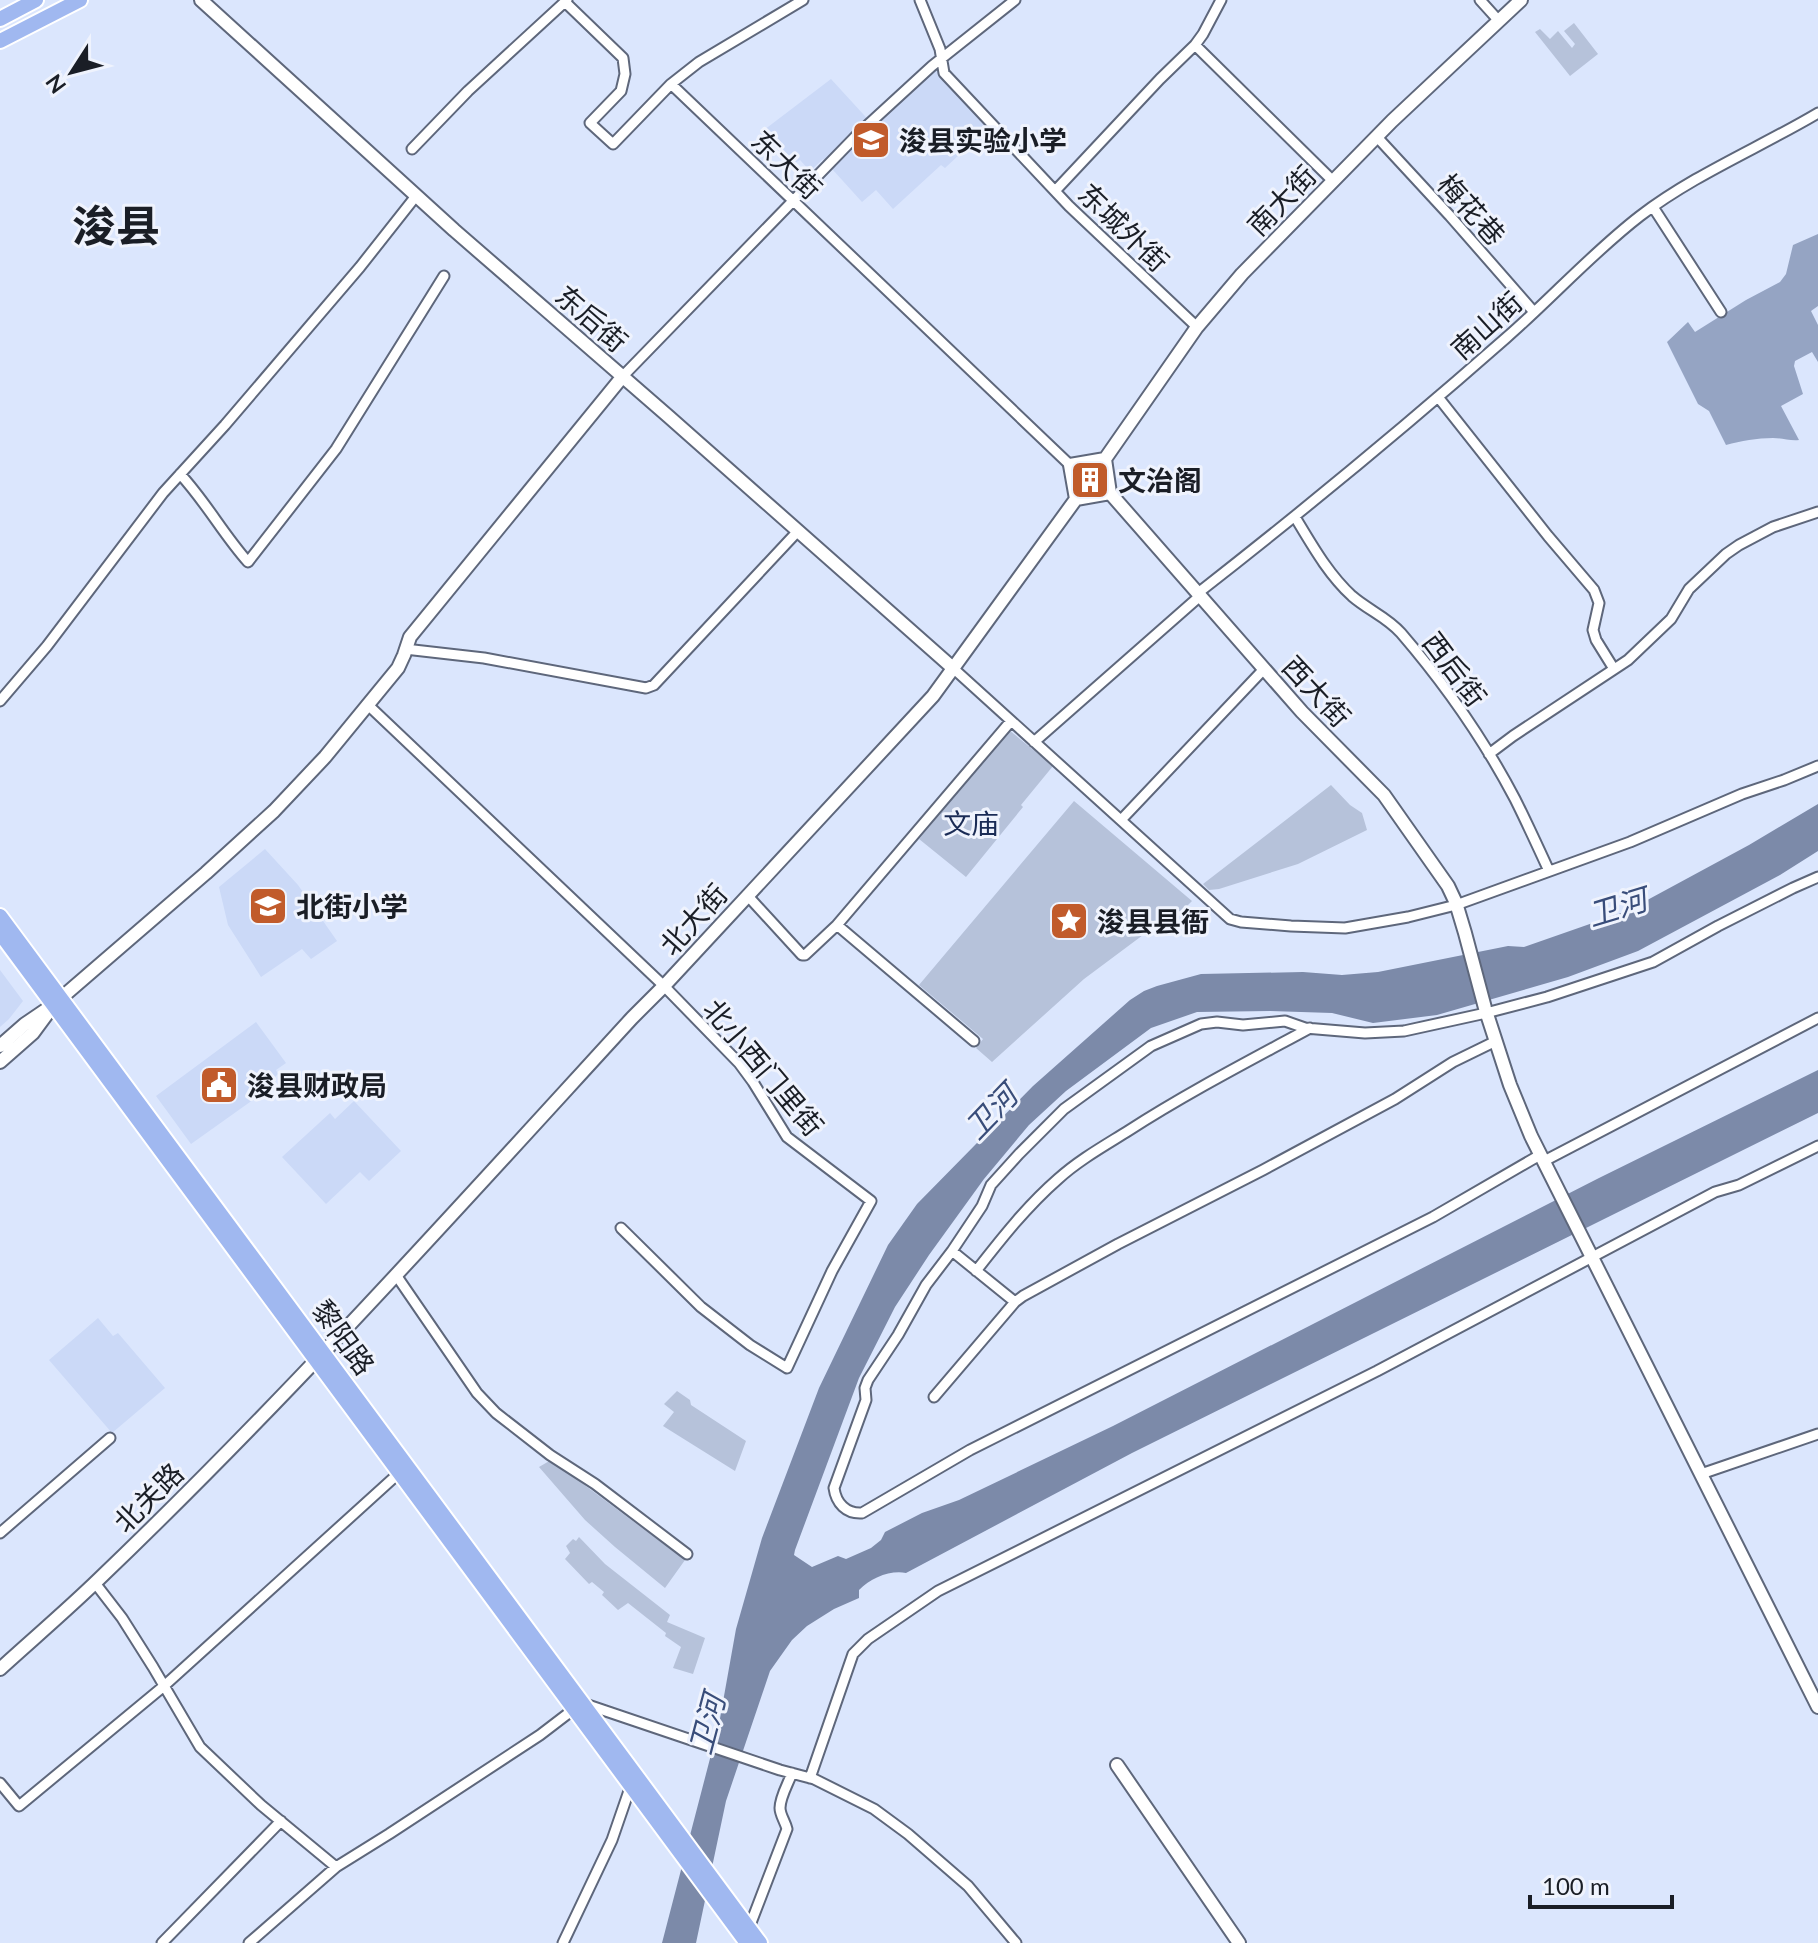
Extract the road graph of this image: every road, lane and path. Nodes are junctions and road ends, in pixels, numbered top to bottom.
1 (36, 0) edge
2 (80, 0) edge
3 (201, 0) edge
4 (803, 0) edge
5 (920, 0) edge
6 (1015, 0) edge
7 (1221, 0) edge
8 (1480, 0) edge
9 (1521, 0) edge
10 (566, 1) edge
11 (0, 19) edge
12 (1499, 21) junction
13 (0, 41) edge
14 (1195, 45) junction
15 (941, 59) junction
16 (671, 84) junction
17 (1818, 113) edge
18 (1377, 137) junction
19 (412, 149) dead end
20 (1333, 181) junction
21 (1055, 191) junction
22 (416, 196) junction
23 (793, 200) junction
24 (1653, 207) junction
25 (444, 276) dead end
26 (1534, 312) junction
27 (1721, 312) dead end
28 (1197, 327) junction
29 (623, 376) junction
30 (1438, 397) junction
31 (1105, 459) junction
32 (1070, 465) junction
33 (180, 474) junction
34 (1110, 493) junction
35 (1076, 499) junction
36 (1818, 512) edge
37 (1295, 517) junction
38 (798, 531) junction
39 (1199, 594) junction
40 (405, 649) junction
41 (954, 669) junction
42 (1264, 669) junction
43 (1614, 669) junction
44 (0, 701) edge
45 (367, 704) junction
46 (1011, 721) junction
47 (1034, 742) junction
48 (1489, 754) junction
49 (1818, 766) edge
50 (1121, 820) junction
51 (1549, 871) junction
52 (1818, 877) edge
53 (747, 895) junction
54 (1456, 905) junction
55 (0, 916) edge
56 (837, 925) junction
57 (0, 933) edge
58 (664, 986) junction
59 (57, 1002) junction
60 (1486, 1010) junction
61 (1818, 1018) edge
62 (1310, 1028) junction
63 (974, 1041) dead end
64 (1496, 1041) junction
65 (0, 1046) edge
66 (0, 1062) edge
67 (1818, 1146) edge
68 (1544, 1157) junction
69 (621, 1228) dead end
70 (952, 1251) junction
71 (1589, 1252) junction
72 (976, 1271) junction
73 (396, 1275) junction
74 (1015, 1302) junction
75 (319, 1356) junction
76 (934, 1397) dead end
77 (1818, 1434) edge
78 (110, 1438) dead end
79 (399, 1473) junction
80 (1701, 1474) junction
81 (0, 1533) edge
82 (687, 1554) dead end
83 (95, 1583) junction
84 (0, 1669) edge
85 (164, 1686) junction
86 (578, 1706) junction
87 (1818, 1707) edge
88 (1117, 1765) dead end
89 (792, 1773) junction
90 (810, 1778) junction
91 (0, 1783) edge
92 (638, 1790) junction
93 (281, 1821) junction
94 (336, 1867) junction
95 (748, 1936) edge
96 (162, 1943) edge
97 (249, 1943) edge
98 (563, 1943) edge
99 (1016, 1943) edge
100 (1239, 1943) edge

1 - 11 main road
2 - 13 main road
3 - 22 street, 东后街
4 - 16 street
5 - 15 street, 东城外街
6 - 15 street
7 - 14 street
8 - 12 street
9 - 12 street, 南大街
10 - 16 street
10 - 19 street
12 - 18 street, 南大街
14 - 20 street
14 - 21 street
15 - 21 street, 东城外街
15 - 23 street
16 - 23 street, 东大街
17 - 24 street, 南山街
18 - 20 street, 南大街
18 - 26 street, 梅花巷
20 - 28 street, 南大街
21 - 28 street, 东城外街
22 - 29 street, 东后街
22 - 33 street
23 - 29 street
23 - 32 street, 东大街
24 - 26 street, 南山街
24 - 27 street
25 - 33 street
26 - 30 street, 南山街
28 - 31 street, 南大街
29 - 38 street, 东后街
29 - 40 street
30 - 37 street, 南山街
30 - 43 street
31 - 32 street
31 - 34 street
32 - 35 street
33 - 44 street
34 - 35 street
34 - 39 street, 西大街
35 - 41 street, 北大街
36 - 43 street
37 - 39 street, 南山街
37 - 48 street, 西后街
38 - 40 street
38 - 41 street, 东后街
39 - 42 street, 西大街
39 - 47 street, 南山街
40 - 45 street
41 - 46 street
41 - 53 street, 北大街
42 - 50 street
42 - 54 street, 西大街
43 - 48 street
45 - 58 street, 北小西门里街
45 - 59 street
46 - 47 street
46 - 56 street
47 - 50 street
48 - 51 street, 西后街
49 - 51 street
50 - 54 street
51 - 54 street
52 - 60 street
53 - 56 street
53 - 58 street, 北大街
54 - 60 street, 西大街
55 - 59 main road, 黎阳路
56 - 63 street
57 - 59 main road, 黎阳路
58 - 69 street, 北小西门里街
58 - 73 street, 北大街
59 - 65 street
59 - 66 street
59 - 75 main road, 黎阳路
60 - 62 street
60 - 64 street, 西大街
61 - 68 street
62 - 70 street
62 - 72 street
64 - 68 street, 西大街
64 - 74 street
67 - 71 street
68 - 70 street
68 - 71 street, 西大街
70 - 72 street
71 - 80 street, 西大街
71 - 90 street
72 - 74 street
73 - 75 street, 北大街
73 - 82 street
74 - 76 street
75 - 79 main road, 黎阳路
75 - 83 street, 北关路
75 - 86 main road, 黎阳路
77 - 80 street
78 - 81 street
79 - 85 street
79 - 86 main road, 黎阳路
80 - 87 street, 西大街
83 - 84 street, 北关路
83 - 85 street
85 - 91 street
85 - 93 street
86 - 89 street
86 - 92 main road, 黎阳路
86 - 94 street
88 - 100 street
89 - 90 street
89 - 95 street
90 - 99 street
92 - 95 main road, 黎阳路
92 - 98 street
93 - 94 street
93 - 96 street
94 - 97 street

